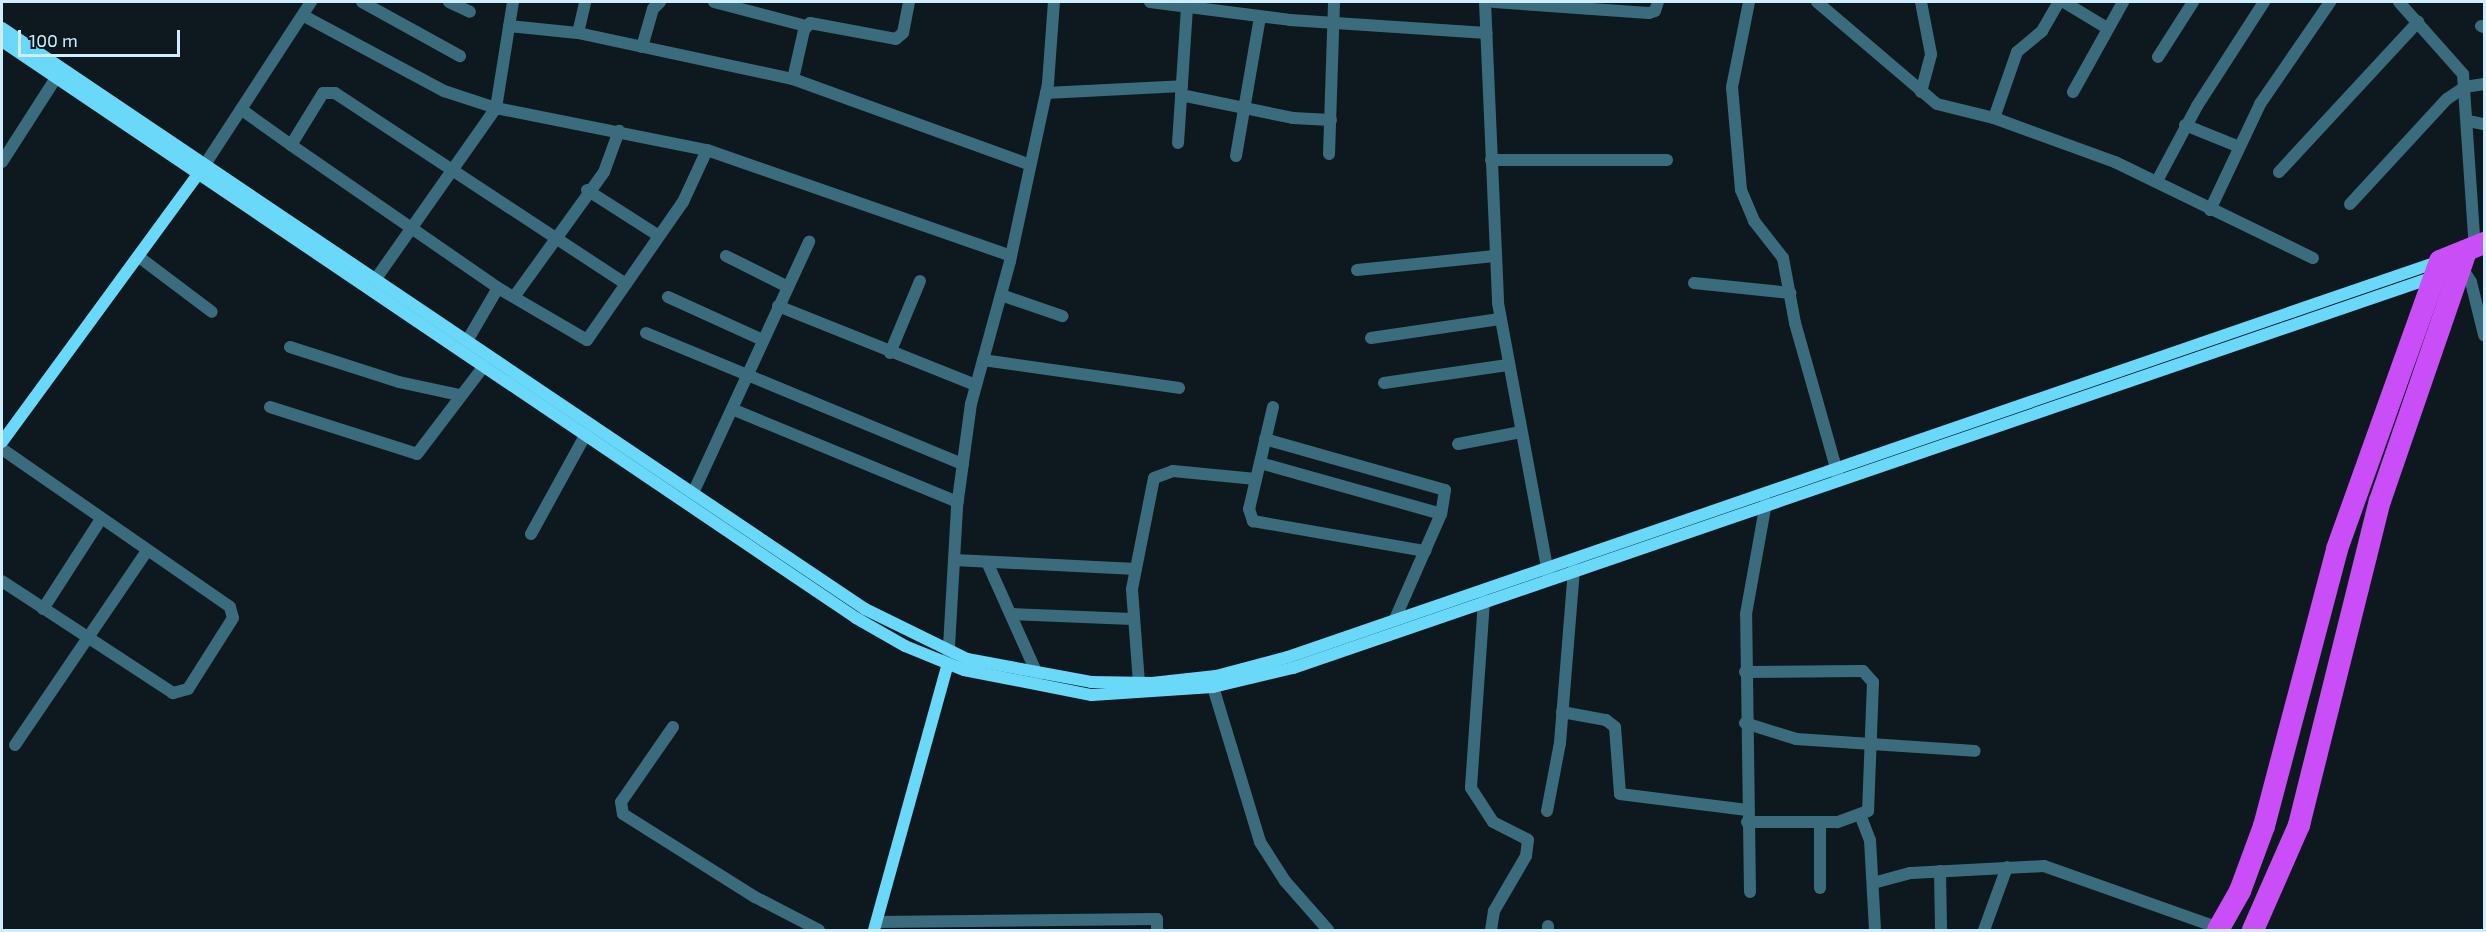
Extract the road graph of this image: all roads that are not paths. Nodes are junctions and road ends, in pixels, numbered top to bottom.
1 (311, 2) edge
2 (362, 2) edge
3 (449, 2) edge
4 (513, 2) edge
5 (585, 2) edge
6 (660, 2) edge
7 (714, 2) edge
8 (909, 2) edge
9 (1054, 2) edge
10 (1150, 2) edge
11 (1334, 2) edge
12 (1485, 2) edge
13 (1494, 2) edge
14 (1658, 2) edge
15 (1749, 2) edge
16 (1817, 2) edge
17 (1922, 2) edge
18 (2059, 2) edge
19 (2064, 2) edge
20 (2123, 2) edge
21 (2193, 2) edge
22 (2330, 2) edge
23 (2399, 2) edge
24 (2260, 3) edge
25 (1569, 4) edge
26 (1187, 7) junction
27 (470, 12) dead end
28 (304, 16) junction
29 (1260, 16) junction
30 (2418, 22) junction
31 (1334, 24) junction
32 (509, 26) junction
33 (806, 26) junction
34 (2, 28) edge
35 (2107, 28) junction
36 (578, 33) junction
37 (1487, 33) junction
38 (2, 41) edge
39 (642, 47) junction
40 (460, 56) dead end
41 (2158, 57) dead end
42 (59, 73) junction
43 (793, 79) junction
44 (2484, 84) edge
45 (2465, 87) junction
46 (1182, 91) junction
47 (1921, 92) junction
48 (2073, 92) dead end
49 (1046, 93) junction
50 (1245, 105) junction
51 (496, 108) junction
52 (242, 110) junction
53 (1994, 118) junction
54 (1331, 120) junction
55 (2468, 121) junction
56 (2484, 124) edge
57 (2186, 125) junction
58 (619, 131) junction
59 (1178, 143) dead end
60 (291, 145) junction
61 (2237, 146) junction
62 (6, 147) edge
63 (707, 150) junction
64 (1329, 154) dead end
65 (1236, 156) dead end
66 (1491, 160) junction
67 (1667, 160) dead end
68 (2, 162) edge
69 (1030, 165) junction
70 (201, 170) junction
71 (452, 170) junction
72 (2279, 172) dead end
73 (2157, 181) junction
74 (587, 190) junction
75 (2350, 204) dead end
76 (2210, 210) junction
77 (413, 225) junction
78 (659, 236) junction
79 (555, 238) junction
80 (809, 242) dead end
81 (726, 256) dead end
82 (1011, 256) junction
83 (1494, 256) junction
84 (139, 257) junction
85 (2313, 258) dead end
86 (2464, 258) edge
87 (1357, 270) dead end
88 (375, 280) junction
89 (920, 281) dead end
90 (1694, 283) dead end
91 (626, 284) junction
92 (788, 286) junction
93 (498, 288) junction
94 (1790, 293) junction
95 (1001, 295) junction
96 (514, 297) junction
97 (668, 297) dead end
98 (778, 306) junction
99 (212, 312) dead end
100 (1062, 316) dead end
101 (1500, 319) junction
102 (2484, 321) edge
103 (646, 333) dead end
104 (2484, 335) edge
105 (1371, 338) dead end
106 (763, 340) junction
107 (466, 341) junction
108 (290, 347) dead end
109 (890, 353) junction
110 (983, 360) junction
111 (1508, 365) junction
112 (484, 366) junction
113 (747, 377) junction
114 (1384, 383) dead end
115 (976, 385) junction
116 (1179, 388) dead end
117 (459, 395) junction
118 (270, 406) dead end
119 (1273, 407) dead end
120 (732, 409) junction
121 (1521, 432) junction
122 (586, 434) junction
123 (1265, 439) junction
124 (2, 442) edge
125 (1458, 444) dead end
126 (2, 449) edge
127 (1260, 463) junction
128 (963, 464) junction
129 (1835, 466) junction
130 (1256, 479) junction
131 (1840, 479) junction
132 (693, 493) junction
133 (958, 502) junction
134 (1766, 503) junction
135 (1441, 514) junction
136 (101, 519) junction
137 (531, 534) dead end
138 (147, 551) junction
139 (1425, 551) junction
140 (954, 560) junction
141 (987, 562) junction
142 (1136, 569) junction
143 (1574, 570) junction
144 (1548, 573) junction
145 (2, 581) edge
146 (1484, 601) junction
147 (43, 609) junction
148 (1011, 614) junction
149 (1132, 619) junction
150 (1395, 619) junction
151 (86, 637) junction
152 (949, 658) junction
153 (1745, 672) junction
154 (1037, 674) junction
155 (1139, 683) junction
156 (1213, 687) junction
157 (1562, 712) junction
158 (1745, 723) junction
159 (673, 727) dead end
160 (15, 745) dead end
161 (1871, 745) junction
162 (1975, 751) dead end
163 (1547, 811) dead end
164 (1747, 816) junction
165 (1861, 817) junction
166 (1820, 823) junction
167 (2007, 867) junction
168 (1940, 872) junction
169 (1873, 883) junction
170 (1820, 888) dead end
171 (1750, 892) dead end
172 (1494, 911) junction
173 (875, 926) edge
174 (2218, 929) edge
175 (819, 930) edge
176 (1157, 930) edge
177 (1328, 930) edge
178 (1491, 930) edge
179 (1496, 930) edge
180 (1875, 930) edge
181 (1941, 930) edge
182 (1984, 930) edge
183 (2253, 930) edge

1 - 28 street
2 - 40 street
3 - 27 street
4 - 32 street
5 - 36 street
6 - 39 street
7 - 33 street
8 - 33 street
9 - 49 street
10 - 26 street
11 - 31 street
12 - 37 street
13 - 25 street
14 - 25 street
15 - 94 street
16 - 47 street
17 - 47 street
18 - 53 street
19 - 35 street
20 - 35 street
21 - 41 street
22 - 61 street
23 - 30 street
24 - 57 street
26 - 29 street
26 - 46 street
28 - 51 street
28 - 52 street
29 - 31 street
29 - 50 street
30 - 45 street
30 - 72 street
31 - 37 street
31 - 54 street
32 - 36 street
32 - 51 street
33 - 43 street
34 - 42 main road
35 - 48 street
36 - 39 street
37 - 66 street
38 - 42 main road
39 - 43 street
42 - 62 street
42 - 70 main road
43 - 69 street
44 - 45 street
45 - 55 street
45 - 75 street
46 - 49 street
46 - 50 street
46 - 59 street
47 - 53 street
49 - 69 street
50 - 54 street
50 - 65 street
51 - 58 street
51 - 71 street
52 - 60 street
52 - 70 street
53 - 73 street
54 - 64 street
55 - 56 street
55 - 86 street
57 - 61 street
57 - 73 street
58 - 63 street
58 - 74 street
60 - 71 street
60 - 77 street
61 - 76 street
62 - 68 street
63 - 78 street
63 - 82 street
66 - 67 street
66 - 83 street
69 - 82 street
70 - 84 main road
70 - 88 main road
70 - 112 main road
71 - 77 street
71 - 79 street
73 - 76 street
74 - 78 street
74 - 79 street
76 - 85 street
77 - 88 street
77 - 93 street
78 - 91 street
79 - 91 street
79 - 96 street
80 - 92 street
81 - 92 street
82 - 95 street
83 - 87 street
83 - 101 street
84 - 99 street
84 - 124 main road
86 - 102 street
86 - 129 main road
86 - 131 main road
86 - 174 highway
86 - 183 highway
88 - 107 main road
89 - 109 street
90 - 94 street
91 - 96 street
92 - 98 street
93 - 96 street
93 - 107 street
94 - 129 street
95 - 100 street
95 - 110 street
97 - 106 street
98 - 106 street
98 - 109 street
101 - 105 street
101 - 111 street
102 - 104 street
103 - 113 street
106 - 113 street
107 - 132 main road
108 - 117 street
109 - 115 street
110 - 115 street
110 - 116 street
111 - 114 street
111 - 121 street
112 - 117 street
112 - 122 main road
113 - 120 street
113 - 128 street
115 - 128 street
117 - 118 street
119 - 123 street
120 - 132 street
120 - 133 street
121 - 125 street
121 - 144 street
122 - 137 street
122 - 152 main road
123 - 127 street
123 - 135 street
126 - 136 street
127 - 130 street
127 - 135 street
128 - 133 street
129 - 131 street
129 - 144 main road
130 - 139 street
130 - 142 street
131 - 134 main road
132 - 152 main road
133 - 140 street
134 - 143 main road
134 - 153 street
135 - 139 street
136 - 138 street
136 - 147 street
138 - 151 street
138 - 151 street
139 - 150 street
140 - 141 street
140 - 152 street
141 - 142 street
141 - 148 street
142 - 149 street
143 - 144 main road
143 - 157 street
144 - 146 main road
144 - 150 main road
145 - 147 street
146 - 156 main road
146 - 172 street
147 - 151 street
148 - 149 street
148 - 154 street
149 - 155 street
150 - 155 main road
151 - 160 street
152 - 154 main road
152 - 156 main road
152 - 173 main road
153 - 158 street
153 - 161 street
154 - 155 main road
156 - 177 street
157 - 163 street
157 - 164 street
158 - 161 street
158 - 164 street
159 - 175 street
161 - 162 street
161 - 165 street
164 - 166 street
164 - 171 street
165 - 166 street
165 - 169 street
166 - 170 street
167 - 168 street
167 - 174 street
167 - 182 street
168 - 169 street
168 - 181 street
169 - 180 street
172 - 178 street
172 - 179 street
173 - 176 street

